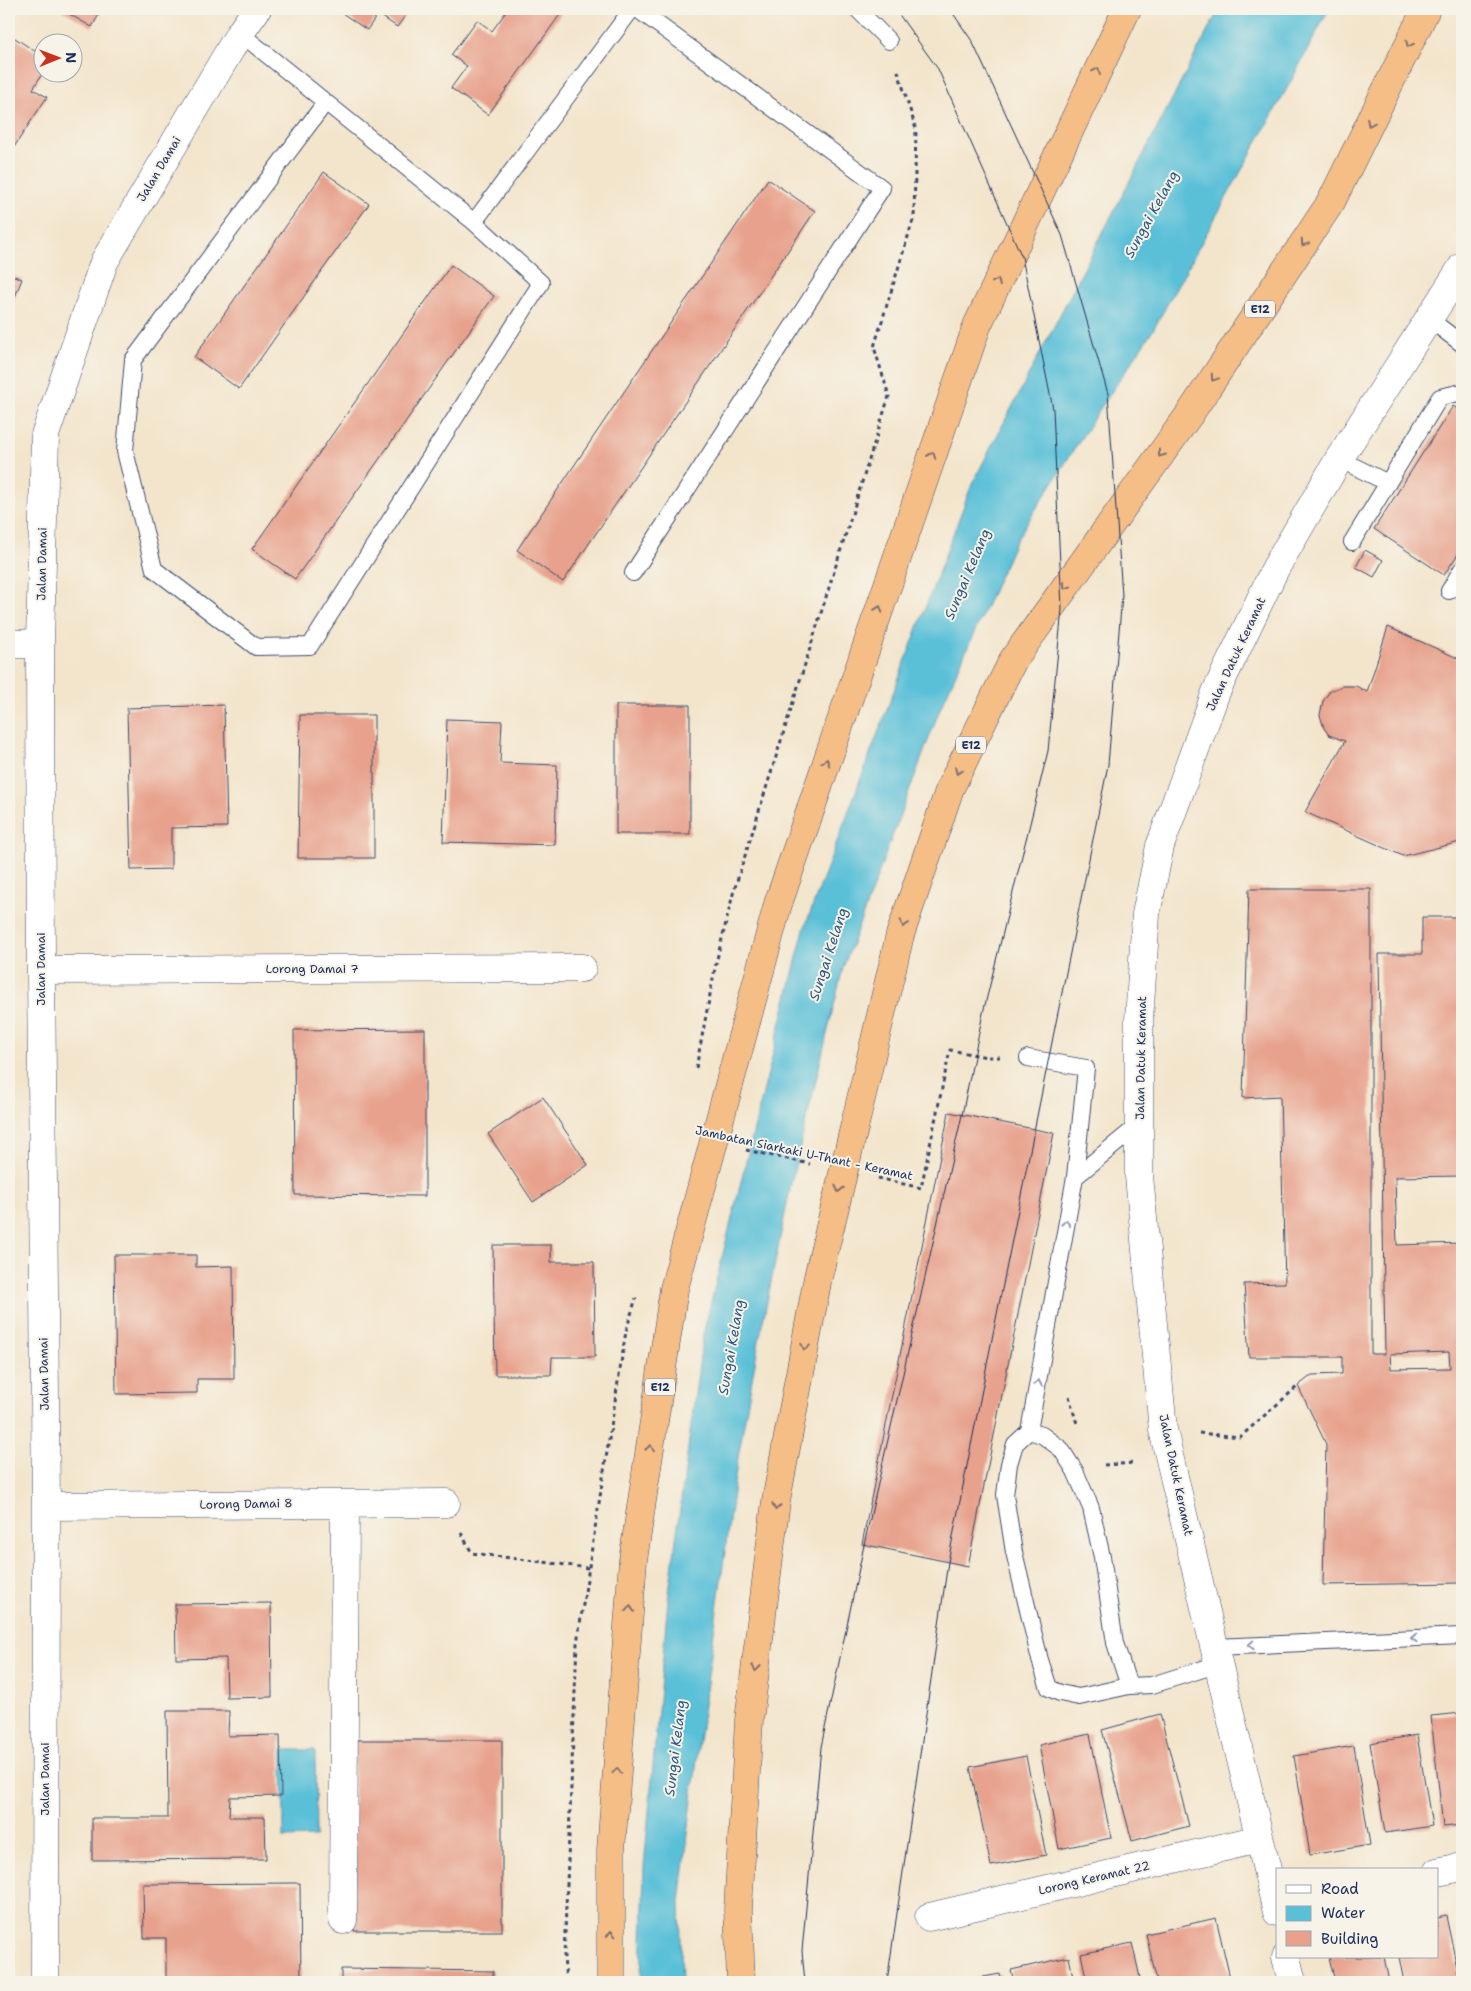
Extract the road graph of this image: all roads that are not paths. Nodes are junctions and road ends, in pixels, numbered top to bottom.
1 (257, 9) edge
2 (632, 9) edge
3 (636, 9) edge
4 (857, 9) edge
5 (1127, 9) edge
6 (1426, 9) edge
7 (240, 33) junction
8 (889, 40) dead end
9 (325, 104) junction
10 (474, 222) junction
11 (1462, 267) edge
12 (1428, 318) junction
13 (1462, 344) edge
14 (1462, 392) edge
15 (1339, 459) junction
16 (1388, 483) junction
17 (1352, 542) dead end
18 (1462, 569) edge
19 (633, 573) dead end
20 (1449, 590) dead end
21 (9, 644) edge
22 (40, 644) junction
23 (582, 968) dead end
24 (41, 970) junction
25 (1028, 1058) dead end
26 (1140, 1124) junction
27 (1075, 1177) junction
28 (1029, 1431) junction
29 (446, 1503) road end
30 (345, 1504) junction
31 (46, 1506) junction
32 (1462, 1636) edge
33 (1217, 1655) junction
34 (1130, 1686) junction
35 (1259, 1839) junction
36 (1462, 1867) edge
37 (1438, 1872) edge
38 (1276, 1904) edge
39 (928, 1917) dead end
40 (343, 1920) dead end
41 (1286, 1958) edge
42 (45, 1982) edge
43 (611, 1982) edge
44 (740, 1982) edge
45 (1292, 1982) edge

1 - 7 street, Jalan Damai
2 - 10 lane
3 - 19 lane
4 - 8 lane
43 -> 5 highway, E12, bridge
6 -> 44 highway, E12, bridge
7 - 9 lane
7 - 22 street, Jalan Damai
9 - 10 lane
9 - 10 lane
11 - 12 street, Jalan Datuk Keramat
12 - 13 lane
12 - 15 street, Jalan Datuk Keramat
14 - 16 lane
15 - 16 lane
15 - 26 street, Jalan Datuk Keramat
16 - 17 lane
18 - 20 lane
21 - 22 street
22 - 24 street, Jalan Damai
23 - 24 street, Lorong Damai 7
24 - 31 street, Jalan Damai
25 - 27 lane
26 - 27 lane
26 - 33 street, Jalan Datuk Keramat
28 -> 27 lane
28 - 34 lane
28 - 34 lane
29 - 30 street, Lorong Damai 8
30 - 31 street, Lorong Damai 8
30 - 40 street
31 - 42 street, Jalan Damai
32 -> 33 lane
33 - 34 lane
33 - 35 street, Jalan Datuk Keramat
35 - 38 street, Jalan Datuk Keramat
35 - 39 street, Lorong Keramat 22
36 - 37 street
41 - 45 street

